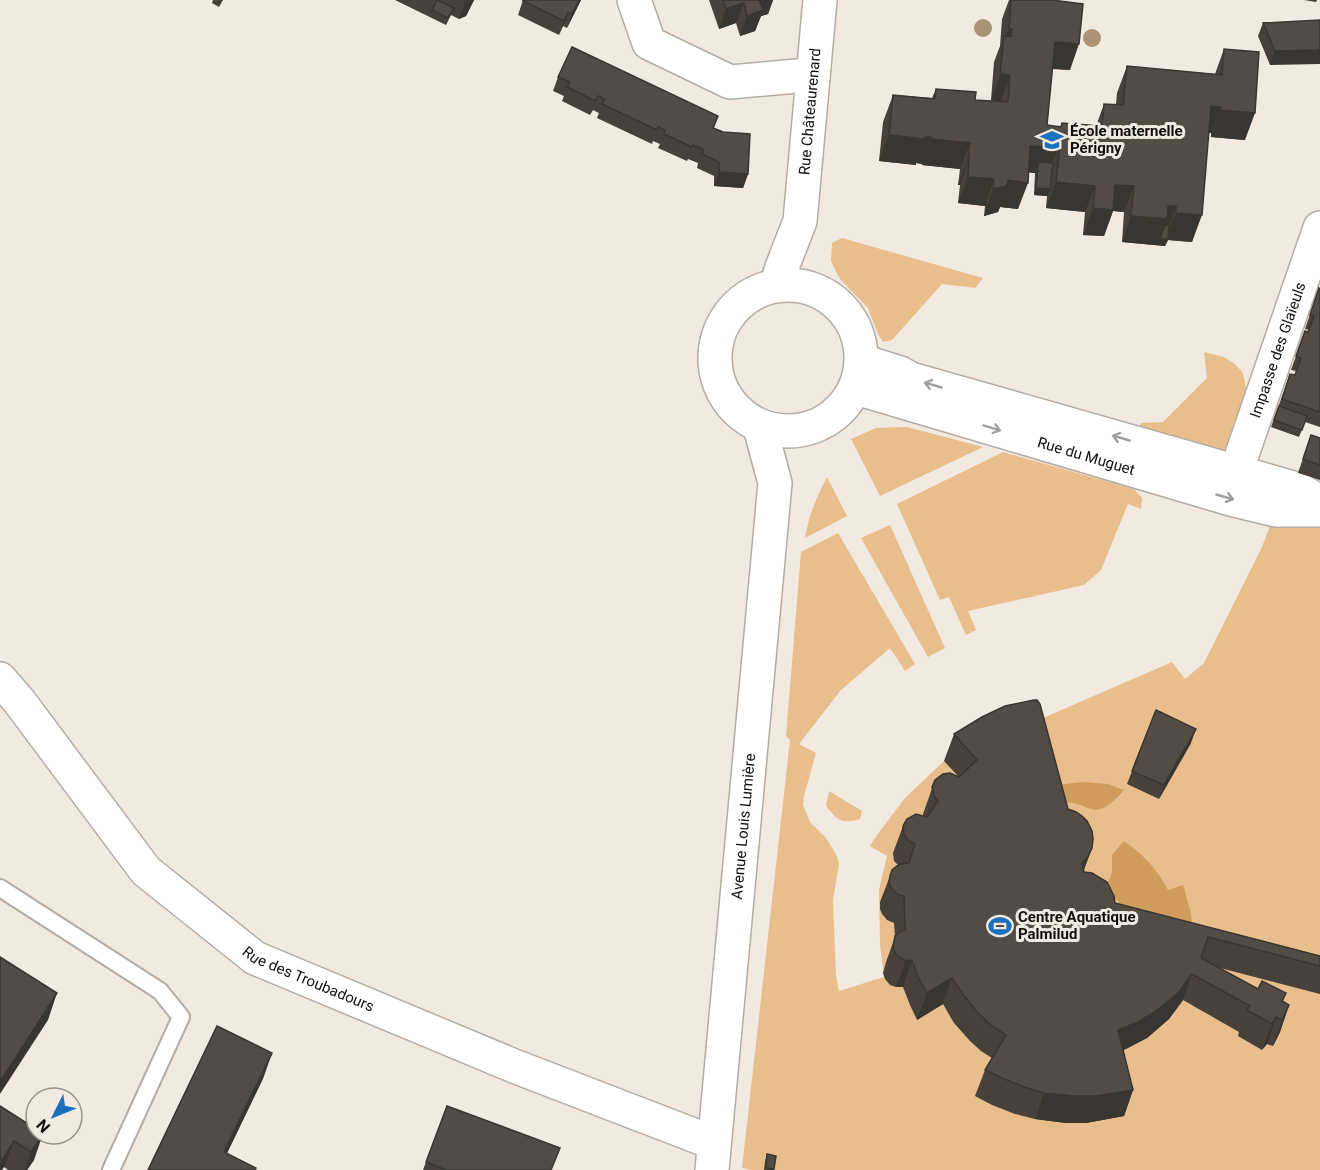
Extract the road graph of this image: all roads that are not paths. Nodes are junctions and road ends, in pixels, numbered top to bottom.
1 (634, 0) edge
2 (820, 0) edge
3 (813, 77) junction
4 (800, 221) junction
5 (1320, 228) edge
6 (777, 285) junction
7 (818, 291) junction
8 (859, 374) junction
9 (760, 427) junction
10 (803, 431) junction
11 (1236, 472) junction
12 (775, 483) junction
13 (1320, 502) edge
14 (1320, 510) edge
15 (0, 678) edge
16 (0, 888) edge
17 (713, 1156) edge
18 (111, 1170) edge

1 - 3 street
2 - 3 street, Rue Châteaurenard
3 - 4 street, Rue Châteaurenard
4 - 6 street, Rue Châteaurenard
4 - 7 street, Rue Châteaurenard
5 - 11 street, Impasse des Glaïeuls
6 - 7 street
6 - 9 street
7 - 8 street
8 - 10 street
11 -> 8 street
8 -> 14 street, Rue du Muguet
9 - 10 street
9 - 12 street, Avenue Louis Lumière
10 - 12 street, Avenue Louis Lumière
11 - 13 street
12 - 17 street, Avenue Louis Lumière
15 - 17 street, Rue des Troubadours
16 - 18 lane

